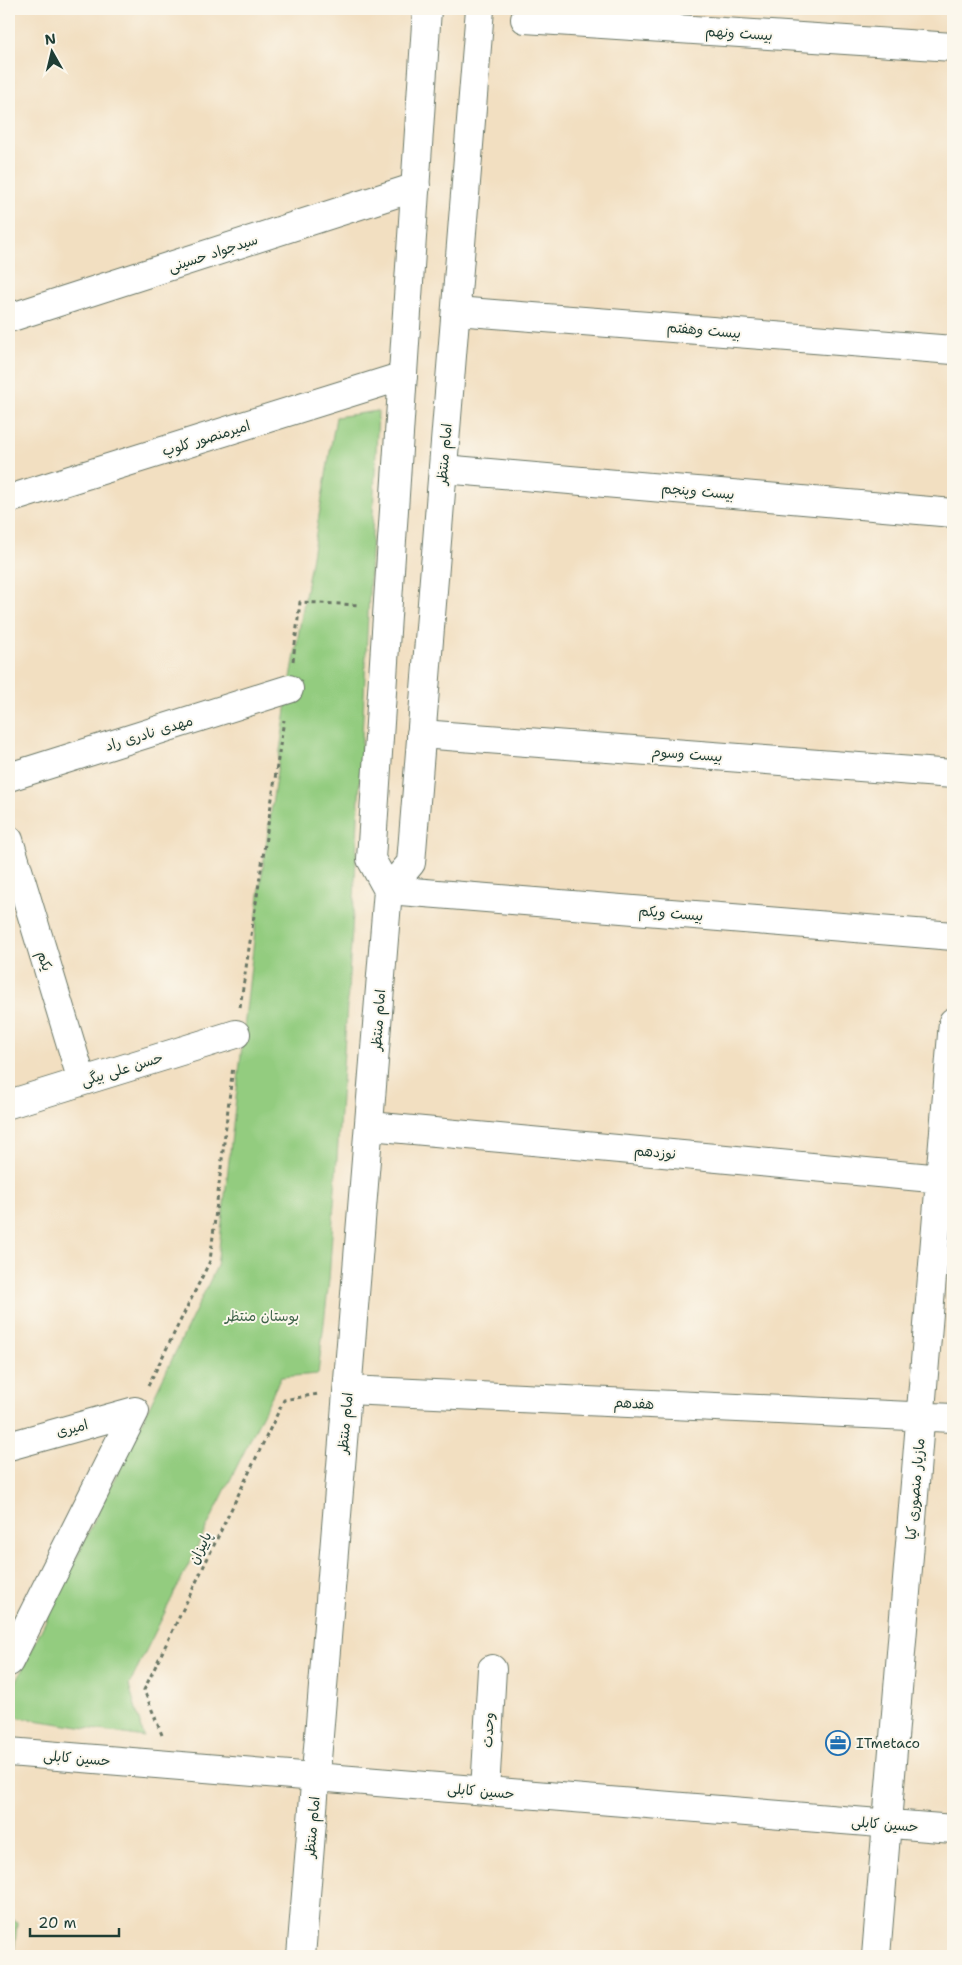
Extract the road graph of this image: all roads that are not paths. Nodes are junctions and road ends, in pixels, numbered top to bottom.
1 (427, 9) edge
2 (480, 9) edge
3 (525, 19) dead end
4 (953, 47) edge
5 (416, 188) junction
6 (456, 310) junction
7 (9, 318) edge
8 (953, 350) edge
9 (403, 376) junction
10 (443, 469) junction
11 (9, 499) edge
12 (953, 513) edge
13 (289, 689) road end
14 (421, 734) junction
15 (953, 774) edge
16 (9, 776) edge
17 (9, 840) edge
18 (388, 890) junction
19 (953, 936) edge
20 (953, 1022) edge
21 (236, 1034) road end
22 (82, 1082) junction
23 (9, 1104) edge
24 (370, 1126) junction
25 (947, 1180) edge
26 (348, 1390) junction
27 (921, 1417) junction
28 (953, 1418) edge
29 (9, 1446) edge
30 (9, 1662) edge
31 (492, 1669) dead end
32 (9, 1752) edge
33 (316, 1778) junction
34 (485, 1791) junction
35 (887, 1824) junction
36 (953, 1829) edge
37 (301, 1956) edge
38 (876, 1956) edge

1 - 5 street
2 - 6 street, امام منتظر
3 - 4 street, بیست ونهم
5 - 7 street, سیدجواد حسینی
5 - 9 street
6 - 8 street, بیست وهفتم
6 - 10 street, امام منتظر
9 - 11 street, امیرمنصور کلوپ
9 - 18 street
10 - 12 street, بیست وپنجم
10 - 14 street, امام منتظر
13 - 16 street, مهدی نادری راد
14 - 15 street, بیست وسوم
14 - 18 street, امام منتظر
17 - 22 street, یکم
18 - 19 street, بیست ویکم
18 - 24 street, امام منتظر
20 - 25 street, مازیار منصوری کیا
21 - 22 street, حسن علی بیگی
22 - 23 street, حسن علی بیگی
24 - 25 street, نوزدهم
24 - 26 street, امام منتظر
25 - 27 street, مازیار منصوری کیا
26 - 27 street, هفدهم
26 - 33 street, امام منتظر
27 - 28 street, هفدهم
27 - 35 street, مازیار منصوری کیا
29 - 30 street, امیری
31 - 34 street, وحدت
32 - 33 street, حسین کابلی
33 - 34 street, حسین کابلی
33 - 37 street, امام منتظر
34 - 35 street, حسین کابلی
35 - 36 street, حسین کابلی
35 - 38 street, مازیار منصوری کیا

